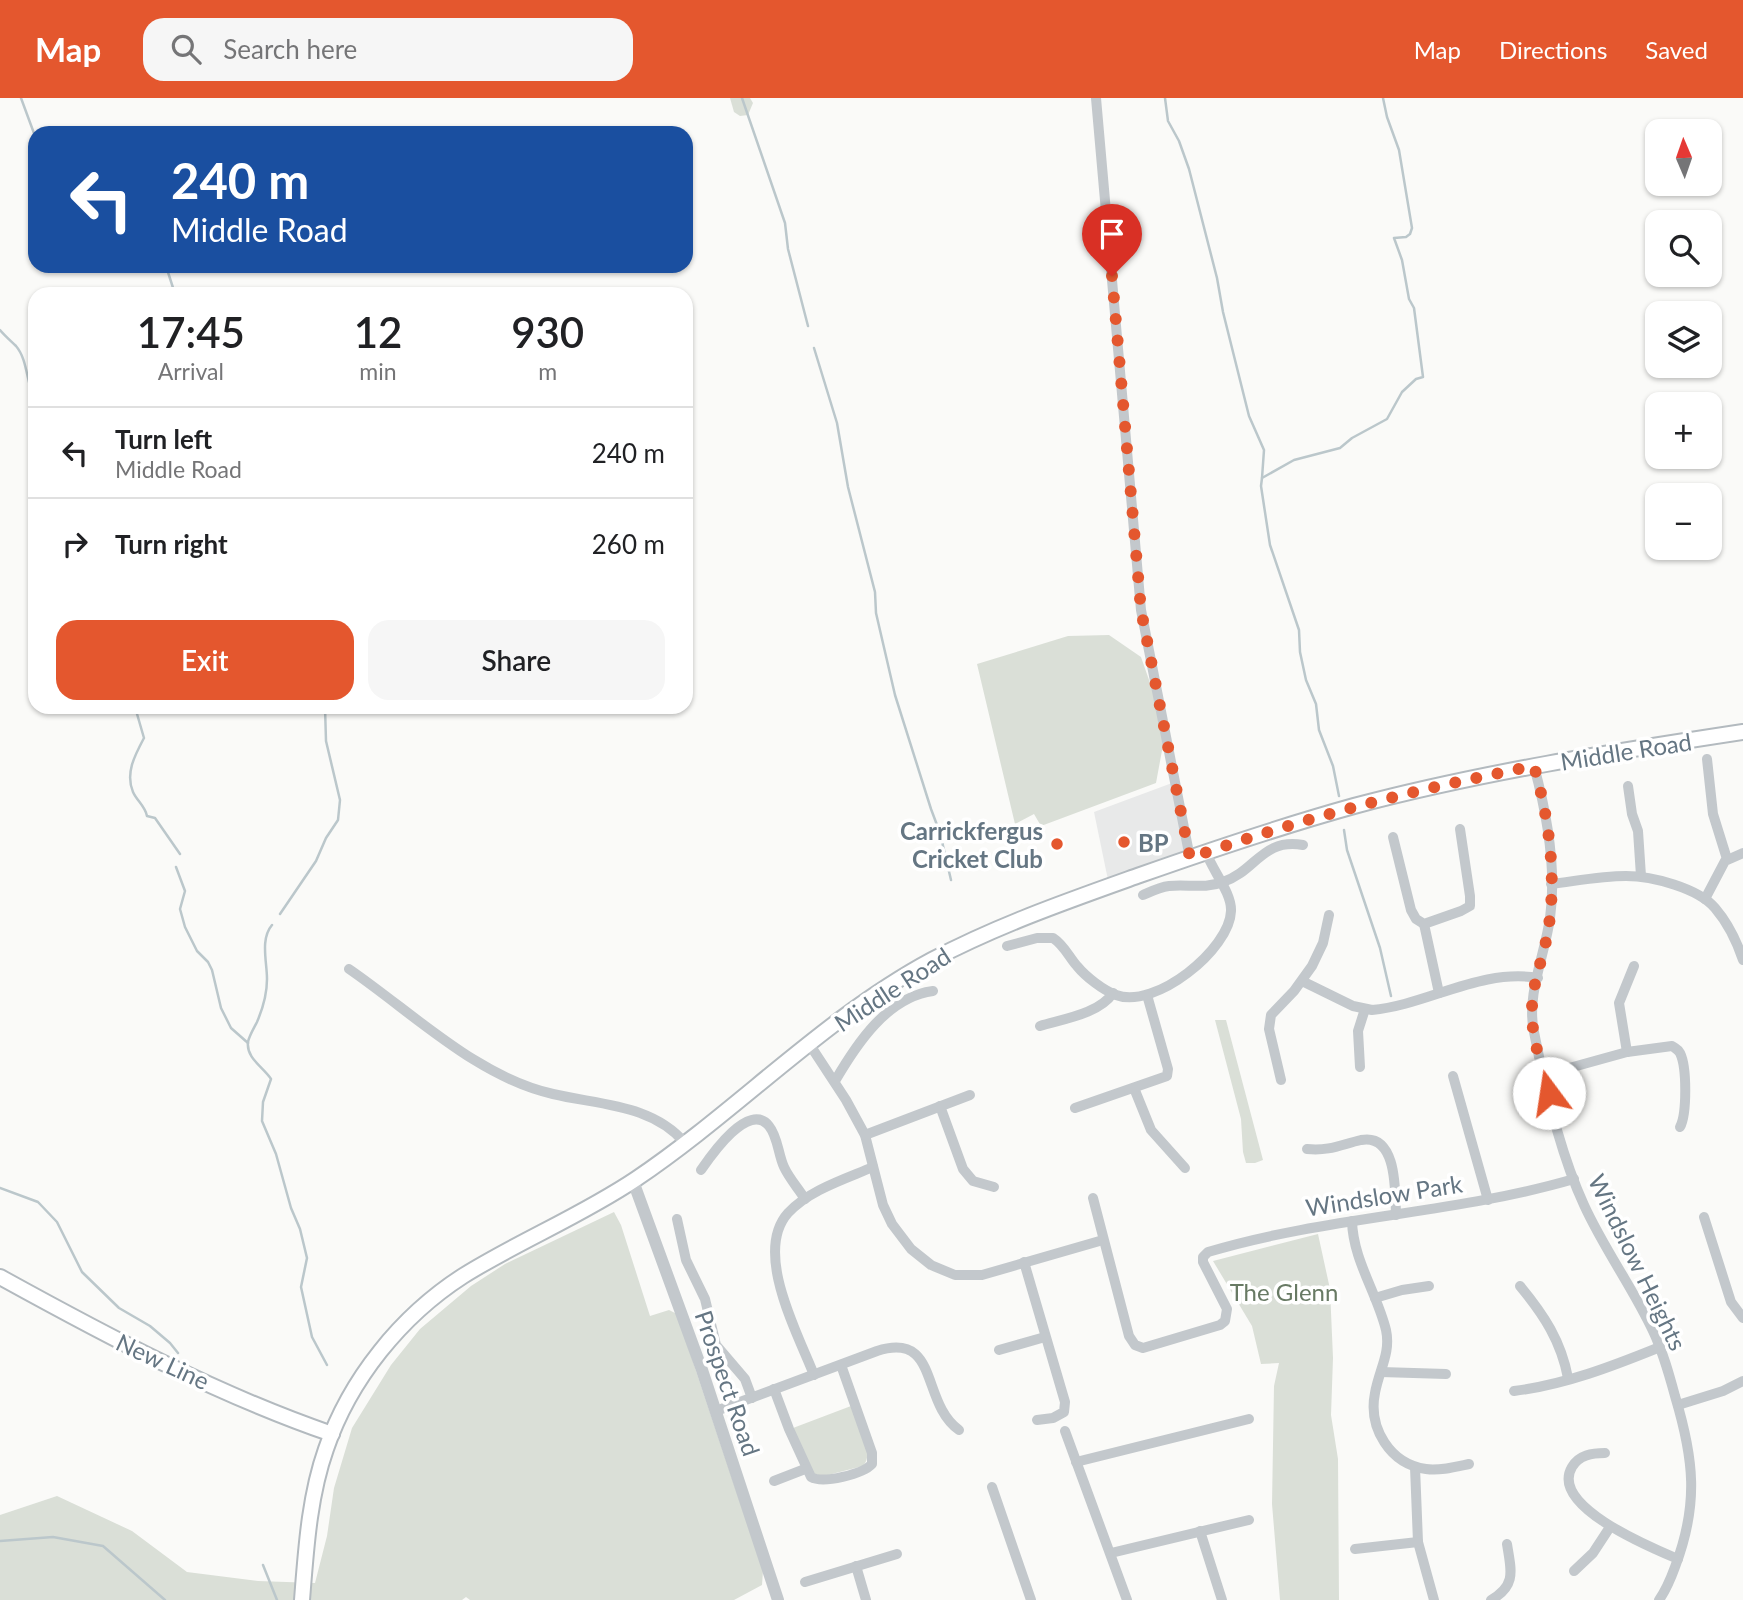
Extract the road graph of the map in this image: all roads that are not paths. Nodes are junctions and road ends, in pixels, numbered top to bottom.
1 (1096, 98) edge
2 (1743, 732) edge
3 (1707, 759) dead end
4 (1534, 766) junction
5 (1628, 786) dead end
6 (1460, 828) dead end
7 (1393, 837) dead end
8 (1303, 845) dead end
9 (1206, 852) junction
10 (1743, 853) edge
11 (1190, 858) junction
12 (1727, 859) junction
13 (1641, 876) junction
14 (1221, 883) junction
15 (1551, 884) junction
16 (1143, 895) dead end
17 (1705, 899) junction
18 (1329, 915) dead end
19 (1424, 924) junction
20 (1007, 946) dead end
21 (1743, 960) edge
22 (1634, 966) dead end
23 (349, 969) dead end
24 (1538, 978) junction
25 (1302, 981) junction
26 (933, 990) dead end
27 (1112, 993) junction
28 (1439, 993) junction
29 (1147, 995) junction
30 (1365, 1009) junction
31 (1040, 1026) dead end
32 (810, 1045) junction
33 (1627, 1052) junction
34 (1360, 1067) dead end
35 (1544, 1075) junction
36 (1453, 1076) dead end
37 (1281, 1080) dead end
38 (835, 1081) junction
39 (1134, 1088) junction
40 (970, 1095) dead end
41 (940, 1106) junction
42 (1075, 1108) dead end
43 (1680, 1127) dead end
44 (864, 1135) junction
45 (685, 1143) junction
46 (1307, 1149) dead end
47 (873, 1167) junction
48 (1185, 1168) dead end
49 (701, 1170) dead end
50 (1574, 1179) junction
51 (633, 1181) junction
52 (994, 1187) dead end
53 (1093, 1198) dead end
54 (805, 1199) junction
55 (1488, 1200) junction
56 (1396, 1215) junction
57 (1704, 1217) dead end
58 (677, 1219) dead end
59 (1352, 1222) junction
60 (1103, 1240) junction
61 (1024, 1262) junction
62 (0, 1277) edge
63 (1429, 1286) dead end
64 (1520, 1286) dead end
65 (1375, 1298) junction
66 (1743, 1318) edge
67 (1045, 1337) junction
68 (1660, 1348) junction
69 (999, 1350) dead end
70 (841, 1365) junction
71 (1381, 1372) junction
72 (1446, 1374) dead end
73 (814, 1375) junction
74 (1569, 1378) junction
75 (1743, 1381) edge
76 (775, 1390) junction
77 (1514, 1391) dead end
78 (752, 1398) junction
79 (1678, 1405) junction
80 (716, 1411) junction
81 (1248, 1419) dead end
82 (1037, 1420) dead end
83 (959, 1430) dead end
84 (1065, 1432) dead end
85 (332, 1434) junction
86 (1605, 1453) dead end
87 (1076, 1462) junction
88 (1469, 1464) dead end
89 (1415, 1467) junction
90 (806, 1469) junction
91 (774, 1481) dead end
92 (992, 1487) dead end
93 (1249, 1520) dead end
94 (1610, 1527) junction
95 (1200, 1531) junction
96 (1418, 1542) junction
97 (1507, 1544) dead end
98 (1355, 1549) dead end
99 (1111, 1553) junction
100 (897, 1554) dead end
101 (1678, 1559) junction
102 (856, 1566) junction
103 (1574, 1571) dead end
104 (806, 1581) dead end
105 (302, 1597) edge
106 (1664, 1598) edge
107 (778, 1600) edge
108 (866, 1600) edge
109 (1031, 1600) edge
110 (1127, 1600) edge
111 (1222, 1600) edge
112 (1434, 1600) edge
113 (1491, 1600) edge

1 - 11 street
2 - 4 main road, Middle Road
3 - 12 street
4 - 9 main road, Middle Road
4 - 15 street, Windslow Heights
5 - 13 street
6 - 19 street
7 - 19 street
8 - 14 street
9 - 11 main road, Middle Road
9 - 14 street
10 - 12 street
11 - 32 main road, Middle Road
12 - 17 street
13 - 15 street
13 - 17 street
14 - 16 street
14 - 29 street
15 - 24 street, Windslow Heights
17 - 21 street
18 - 25 street
19 - 28 street
20 - 27 street
22 - 33 street
23 - 45 street
24 - 28 street
24 - 35 street, Windslow Heights
25 - 30 street
25 - 37 street
26 - 38 street
27 - 29 street
27 - 31 street
28 - 30 street
29 - 39 street
30 - 34 street
32 - 38 street
32 - 45 main road, Middle Road
33 - 35 street
33 - 43 street
35 - 50 street, Windslow Heights
36 - 55 street
38 - 44 street
39 - 42 street
39 - 48 street
40 - 41 street
41 - 44 street
41 - 52 street
44 - 47 street
45 - 51 main road, Middle Road
46 - 56 street
47 - 54 street
47 - 61 street
49 - 54 street
50 - 55 street, Windslow Park
50 - 68 street, Windslow Heights
51 - 80 street, Prospect Road
51 - 85 main road, Middle Road
53 - 60 street
54 - 73 street
55 - 56 street, Windslow Park
56 - 59 street, Windslow Park
57 - 66 street
58 - 78 street
59 - 60 street, Windslow Park
59 - 65 street
60 - 61 street
61 - 67 street
62 - 85 main road, New Line
63 - 65 street
64 - 74 street
65 - 71 street
67 - 69 street
67 - 82 street
68 - 74 street
68 - 79 street, Windslow Heights
70 - 73 street
70 - 83 street
70 - 90 street
71 - 72 street
71 - 89 street
73 - 76 street
74 - 77 street
75 - 79 street
76 - 78 street
76 - 90 street
78 - 80 street
79 - 101 street, Windslow Heights
80 - 107 street, Prospect Road
81 - 87 street
84 - 87 street
85 - 105 main road, Middle Road
86 - 94 street
87 - 99 street
88 - 89 street
89 - 96 street
90 - 91 street
92 - 109 street
93 - 95 street
94 - 101 street
94 - 103 street
95 - 99 street
95 - 111 street
96 - 98 street
96 - 112 street
97 - 113 street
99 - 110 street
100 - 102 street
101 - 106 street, Windslow Heights
102 - 104 street
102 - 108 street

